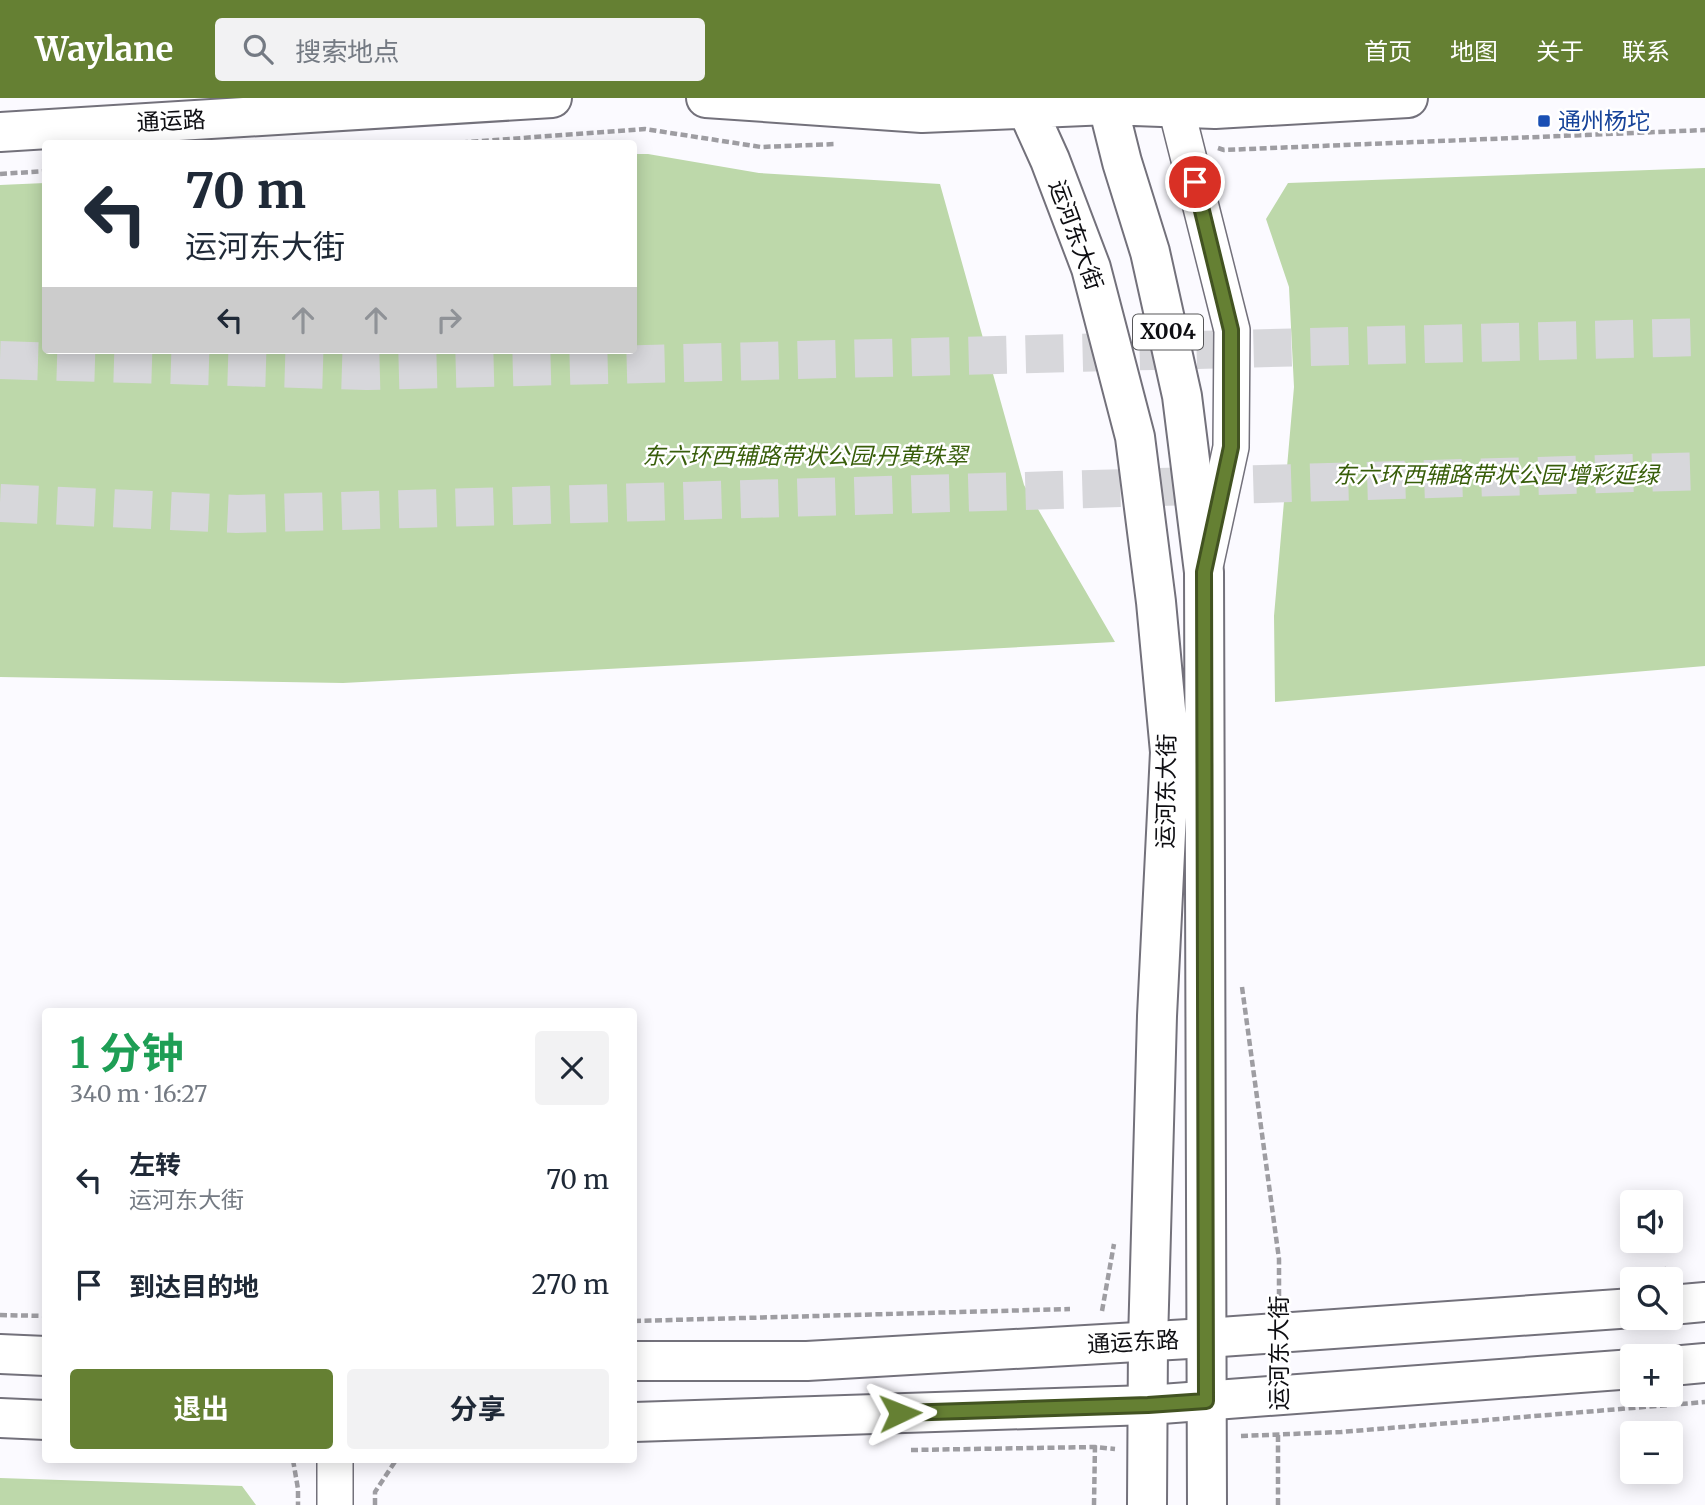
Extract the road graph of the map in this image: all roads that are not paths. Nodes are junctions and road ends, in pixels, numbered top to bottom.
1 (552, 98) edge
2 (706, 98) edge
3 (1408, 98) edge
4 (1107, 101) edge
5 (1025, 104) edge
6 (1176, 108) junction
7 (0, 132) edge
8 (1204, 572) junction
9 (1705, 1302) edge
10 (1683, 1304) edge
11 (1620, 1309) edge
12 (1206, 1338) junction
13 (1148, 1341) junction
14 (0, 1354) edge
15 (42, 1356) edge
16 (637, 1361) edge
17 (1705, 1363) edge
18 (1683, 1365) edge
19 (1620, 1369) edge
20 (1206, 1401) junction
21 (1148, 1405) junction
22 (0, 1418) edge
23 (42, 1420) edge
24 (637, 1422) edge
25 (335, 1463) edge
26 (335, 1505) edge
27 (1147, 1505) edge
28 (1207, 1505) edge

1 - 7 main road, 通运路
2 - 5 main road
3 - 6 main road
4 - 5 main road
4 - 6 main road
4 - 8 main road, 运河东大街 / X004
5 - 13 main road, 运河东大街 / X004
6 - 8 street, 运河东大街
8 - 12 main road, 运河东大街 / X004
9 - 10 main road
11 - 12 main road, 通运东路
12 - 13 main road, 通运东路
12 - 20 main road, 运河东大街 / X004
13 - 16 main road, 通运东路
13 - 21 main road, 运河东大街 / X004
14 - 15 main road
17 - 18 main road
19 - 20 main road
20 - 21 main road
20 - 28 main road, 运河东大街 / X004
21 - 24 main road
21 - 27 main road, 运河东大街 / X004
22 - 23 main road
25 - 26 street

